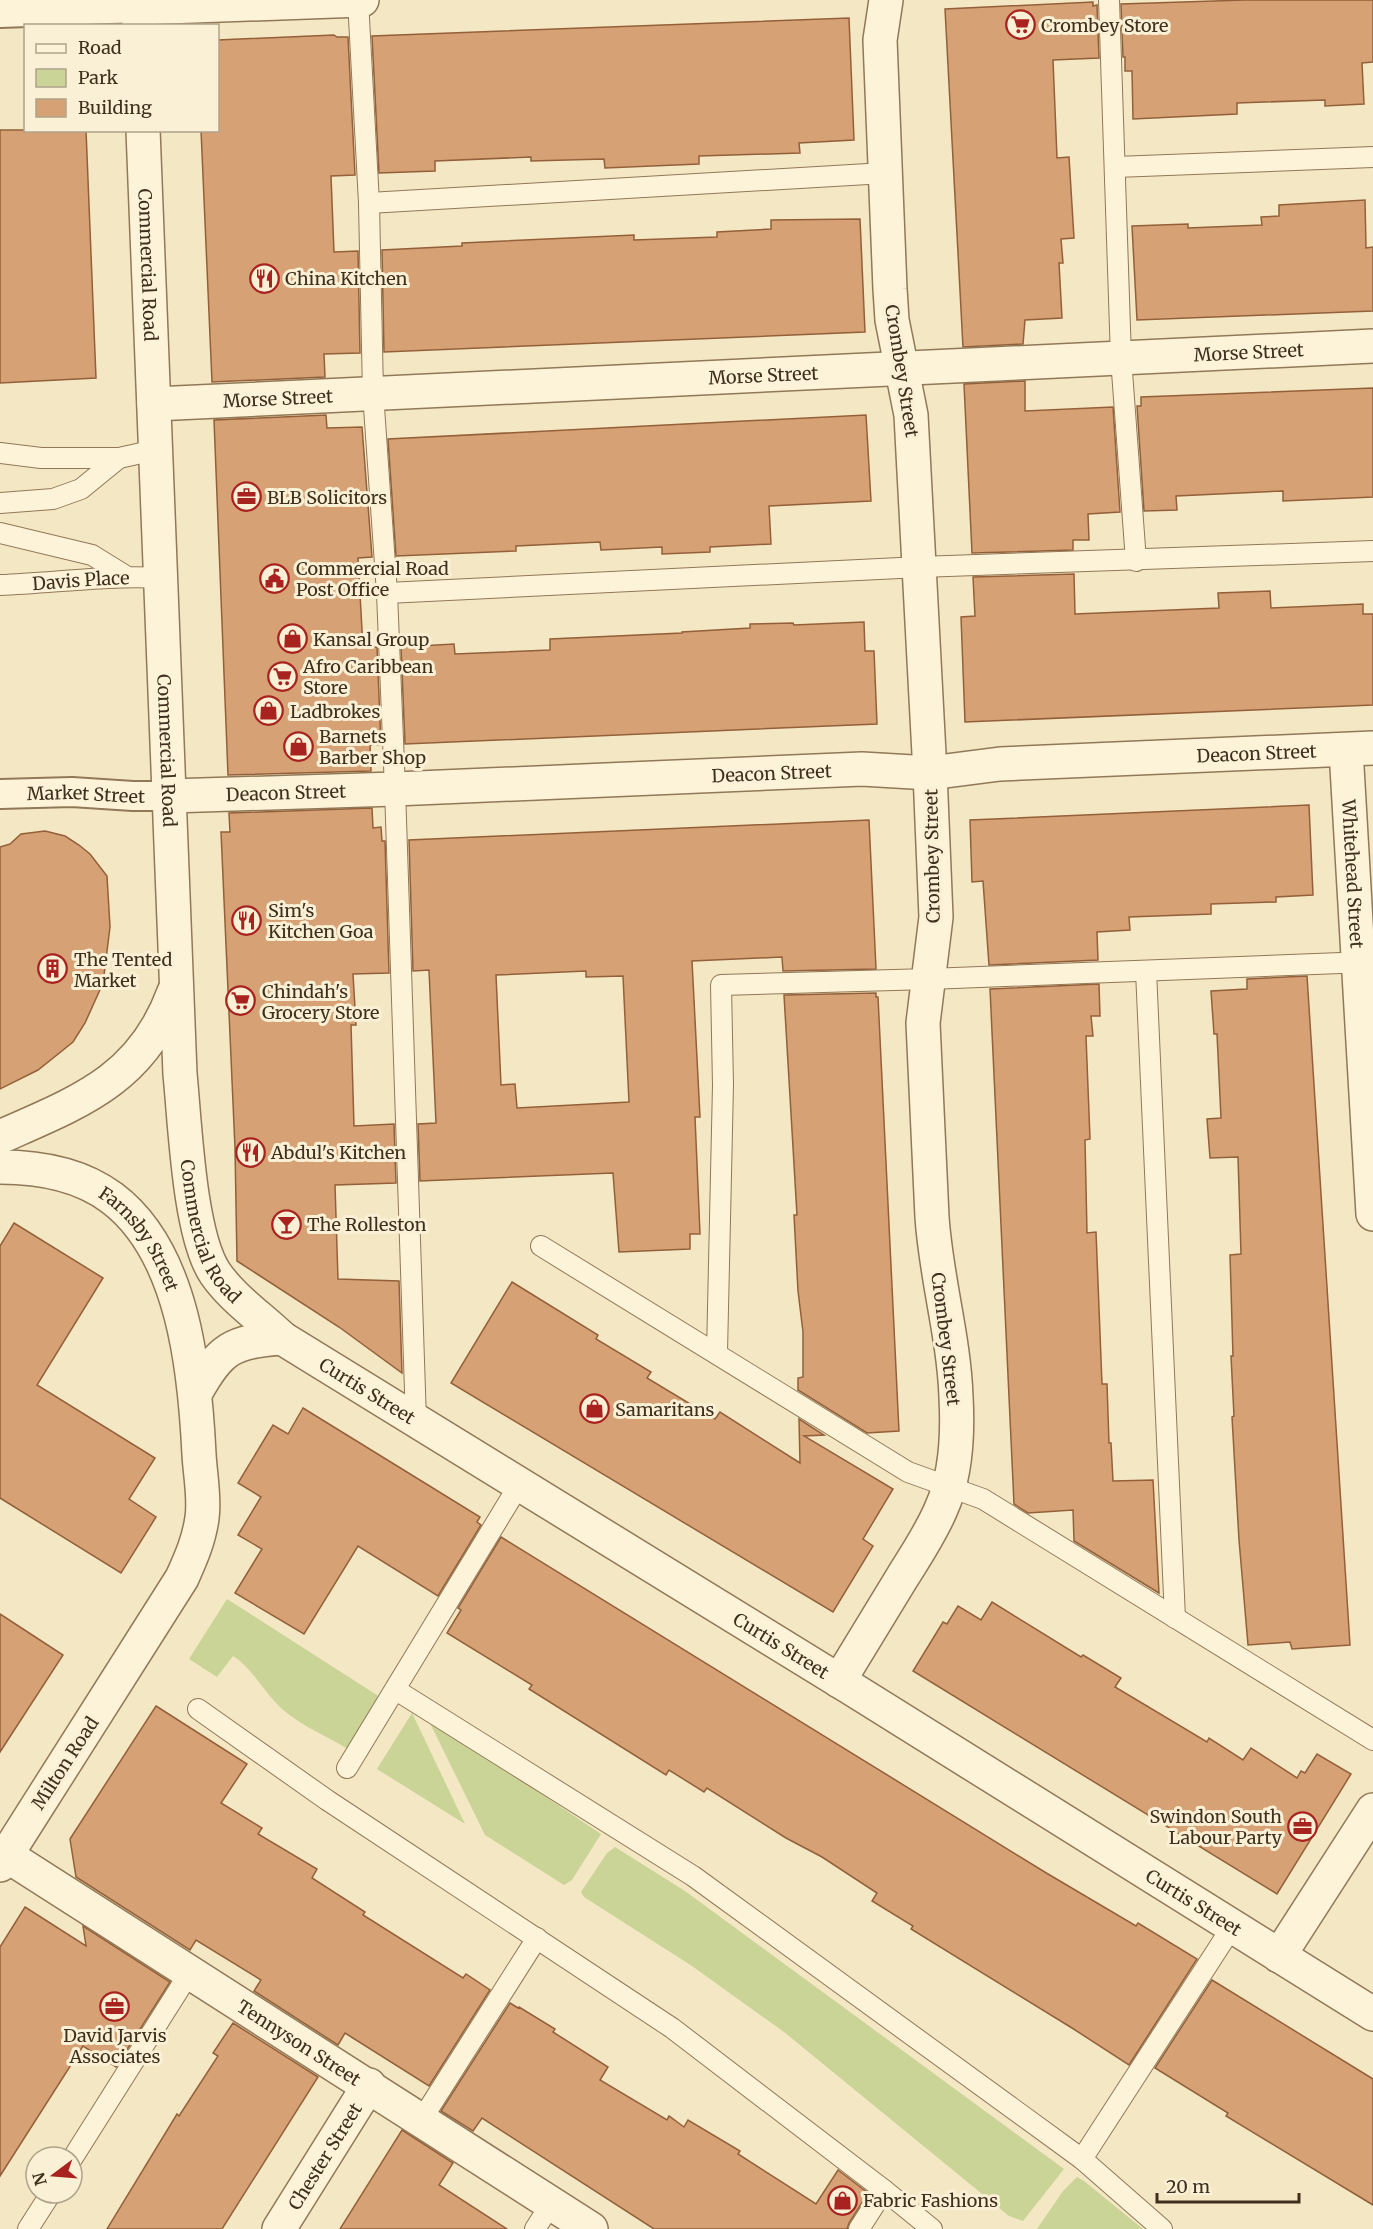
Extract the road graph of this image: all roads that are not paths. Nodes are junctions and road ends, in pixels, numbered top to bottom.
1 (360, 0) edge
2 (886, 0) edge
3 (1109, 0) edge
4 (139, 11) edge
5 (0, 13) edge
6 (143, 132) edge
7 (1373, 157) edge
8 (1116, 167) junction
9 (885, 173) junction
10 (369, 203) junction
11 (1373, 346) edge
12 (1121, 358) junction
13 (903, 367) junction
14 (373, 393) junction
15 (154, 404) junction
16 (155, 450) junction
17 (0, 453) edge
18 (119, 458) junction
19 (0, 503) edge
20 (0, 533) edge
21 (1373, 551) edge
22 (1136, 561) junction
23 (921, 567) junction
24 (126, 576) junction
25 (161, 578) junction
26 (0, 585) edge
27 (387, 593) junction
28 (1359, 749) edge
29 (930, 773) junction
30 (396, 789) junction
31 (0, 794) edge
32 (170, 796) junction
33 (1365, 962) edge
34 (1146, 971) junction
35 (928, 979) junction
36 (176, 984) junction
37 (0, 1137) edge
38 (0, 1167) edge
39 (1373, 1214) edge
40 (541, 1246) dead end
41 (282, 1338) junction
42 (717, 1353) junction
43 (196, 1392) junction
44 (416, 1421) junction
45 (519, 1485) junction
46 (948, 1487) junction
47 (1175, 1618) junction
48 (839, 1682) junction
49 (396, 1690) junction
50 (198, 1709) dead end
51 (1373, 1740) edge
52 (347, 1768) dead end
53 (1373, 1810) edge
54 (3, 1860) edge
55 (1232, 1927) junction
56 (537, 1938) junction
57 (1279, 1956) junction
58 (190, 1972) junction
59 (1373, 2014) edge
60 (369, 2085) junction
61 (422, 2119) junction
62 (81, 2145) edge
63 (1082, 2159) junction
64 (884, 2190) junction
65 (43, 2205) edge
66 (543, 2216) edge
67 (28, 2229) edge
68 (279, 2229) edge
69 (591, 2229) edge
70 (859, 2229) edge
71 (932, 2229) edge
72 (1161, 2229) edge

1 - 4 street
1 - 10 lane
2 - 9 street, Crombey Street
3 - 8 lane
4 - 5 street
6 - 15 street, Commercial Road
7 - 8 lane
8 - 12 lane
9 - 10 lane
9 - 13 street, Crombey Street
10 - 14 lane
11 - 12 street, Morse Street
12 - 13 street, Morse Street
12 - 22 lane
13 - 14 street, Morse Street
13 - 23 street, Crombey Street
14 - 15 street, Morse Street
14 - 27 lane
15 - 16 street, Commercial Road
16 - 18 lane
16 - 25 street, Commercial Road
17 - 18 lane
18 - 19 lane
20 - 24 lane
21 - 22 lane
22 - 23 lane
23 - 27 lane
23 - 29 street, Crombey Street
24 - 25 lane, Davis Place
24 - 26 lane, Davis Place
25 - 32 street, Commercial Road
27 - 30 lane
28 - 29 street, Deacon Street
28 - 33 street, Whitehead Street
29 - 30 street, Deacon Street
29 - 35 street, Crombey Street
30 - 32 street, Deacon Street
30 - 44 lane
31 - 32 street, Market Street
32 - 36 street, Commercial Road
33 - 34 lane
33 - 39 street, Whitehead Street
34 - 35 lane
34 - 47 lane
35 - 42 lane
35 - 46 street, Crombey Street
36 - 37 street
36 - 41 street, Commercial Road
38 - 43 street, Farnsby Street
40 - 42 lane
41 - 43 street
41 - 44 street, Curtis Street
42 - 46 lane
43 - 54 street, Milton Road
44 - 45 street, Curtis Street
45 - 48 street, Curtis Street
45 - 49 lane
46 - 47 lane
46 - 48 street, Crombey Street
47 - 51 lane
48 - 55 street, Curtis Street
49 - 52 lane
49 - 63 lane
50 - 56 lane
53 - 57 street
54 - 58 street, Tennyson Street
55 - 57 street, Curtis Street
55 - 63 lane
56 - 61 lane
56 - 64 lane
57 - 59 street, Curtis Street
58 - 60 street, Tennyson Street
58 - 62 lane
60 - 61 street, Tennyson Street
60 - 68 street, Chester Street
61 - 66 street, Tennyson Street
63 - 72 lane
64 - 70 lane
64 - 71 lane
65 - 67 lane
66 - 69 street, Tennyson Street

